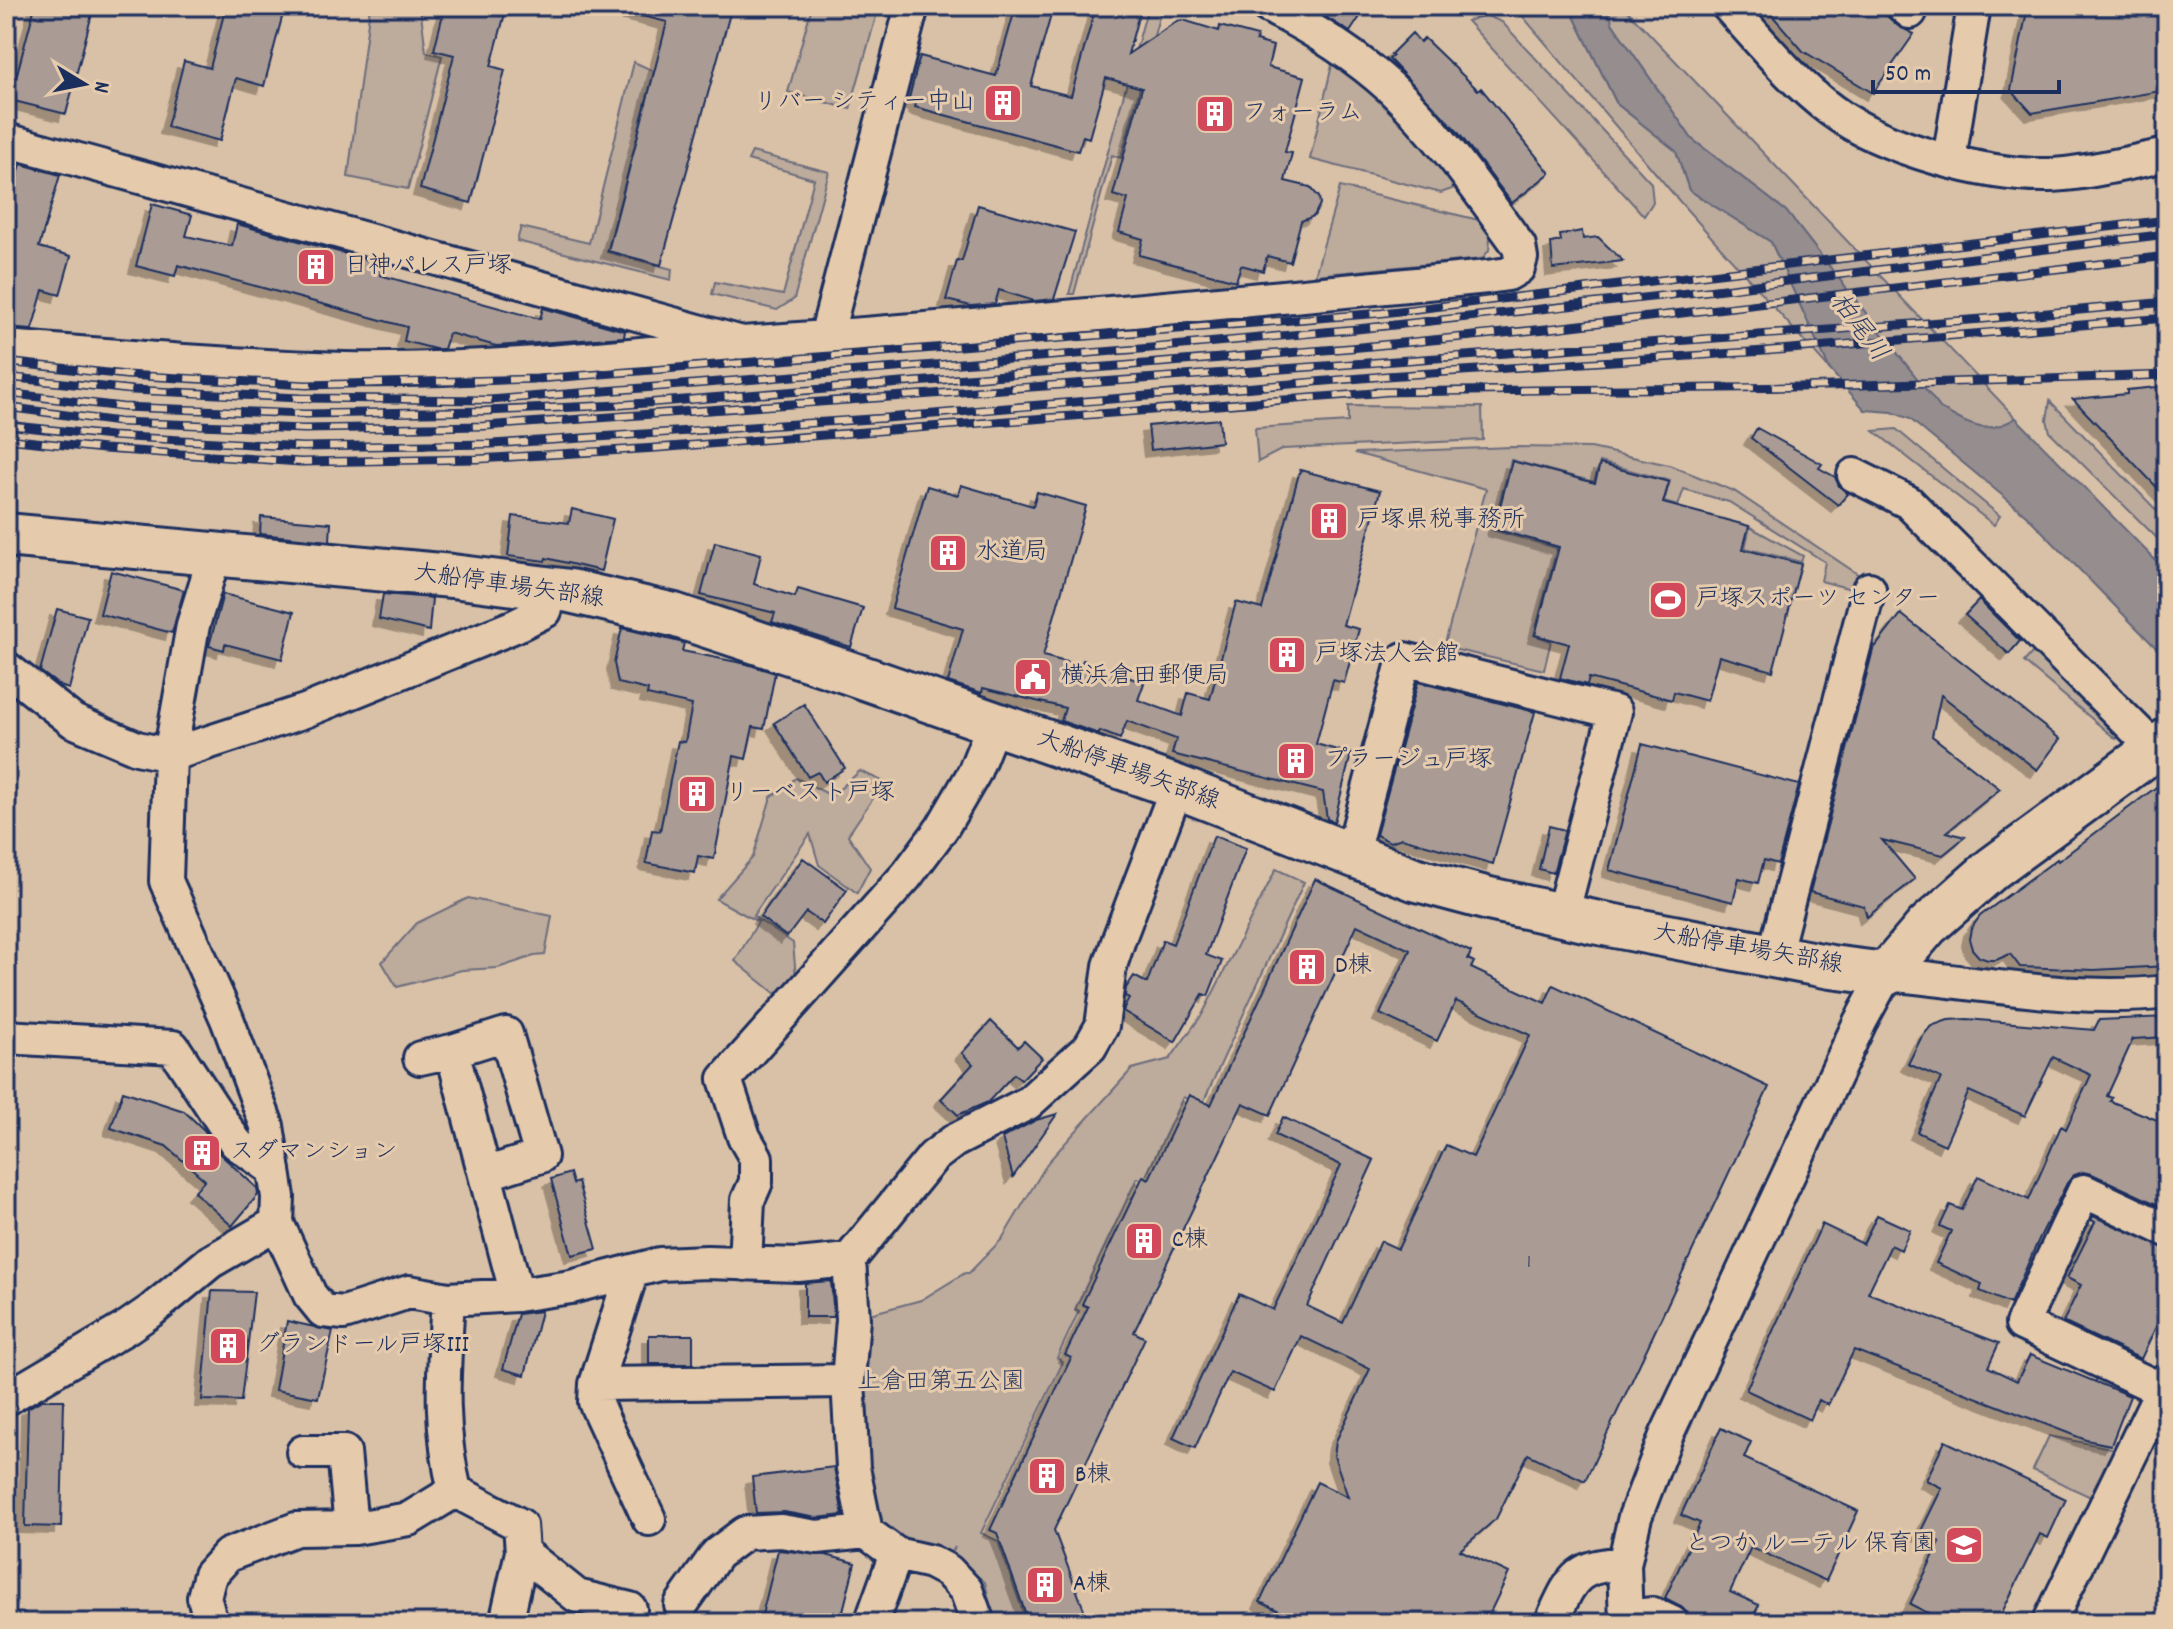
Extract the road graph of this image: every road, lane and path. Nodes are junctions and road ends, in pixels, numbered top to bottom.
1 (912, 6) edge
2 (1268, 6) edge
3 (1728, 6) edge
4 (1974, 6) edge
5 (7, 142) edge
6 (2167, 155) edge
7 (1949, 160) junction
8 (826, 337) junction
9 (742, 343) junction
10 (6, 347) edge
11 (1854, 475) dead end
12 (6, 535) edge
13 (215, 554) junction
14 (553, 589) junction
15 (1869, 589) dead end
16 (6, 668) edge
17 (994, 723) junction
18 (2163, 743) edge
19 (170, 755) junction
20 (1177, 787) junction
21 (1351, 856) junction
22 (1562, 915) junction
23 (1774, 956) junction
24 (1886, 974) junction
25 (2167, 992) edge
26 (6, 1037) edge
27 (452, 1051) junction
28 (420, 1058) dead end
29 (274, 1170) junction
30 (485, 1174) junction
31 (277, 1223) junction
32 (2167, 1230) edge
33 (849, 1260) junction
34 (745, 1264) junction
35 (632, 1271) junction
36 (517, 1295) junction
37 (448, 1299) junction
38 (848, 1381) junction
39 (596, 1384) junction
40 (2164, 1384) edge
41 (6, 1399) edge
42 (303, 1452) dead end
43 (455, 1491) junction
44 (649, 1519) dead end
45 (351, 1528) junction
46 (866, 1532) junction
47 (522, 1552) junction
48 (896, 1554) junction
49 (1624, 1564) junction
50 (681, 1605) dead end
51 (1626, 1620) edge
52 (211, 1623) edge
53 (506, 1623) edge
54 (626, 1623) edge
55 (871, 1623) edge
56 (978, 1623) edge
57 (1551, 1623) edge
58 (1672, 1623) edge
59 (2049, 1623) edge

1 - 8 street
2 - 8 street
3 - 7 street
4 - 7 street
5 - 9 street
6 - 7 street
8 - 9 street
9 - 10 street
11 - 18 street
12 - 13 main road, 大船停車場矢部線
13 - 14 main road, 大船停車場矢部線
13 - 19 street
14 - 17 main road, 大船停車場矢部線
14 - 19 street
15 - 23 street
16 - 19 street
17 - 20 main road, 大船停車場矢部線
17 - 34 street
18 - 24 main road
19 - 29 street
20 - 21 main road, 大船停車場矢部線
20 - 33 street
21 - 22 main road, 大船停車場矢部線
21 - 22 street
22 - 23 main road, 大船停車場矢部線
23 - 24 main road, 大船停車場矢部線
24 - 25 street
24 - 49 street
26 - 29 street
27 - 28 street
27 - 30 street
27 - 30 street
29 - 31 street
30 - 36 street
31 - 37 street
31 - 41 street
32 - 40 street
33 - 34 street
33 - 38 street
34 - 35 street
35 - 36 street
35 - 39 street
36 - 37 street
37 - 43 street
38 - 39 street
38 - 46 street
39 - 44 street
40 - 59 street
42 - 45 street
43 - 45 street
43 - 47 street
45 - 52 street
46 - 48 street
46 - 50 street
47 - 53 street
47 - 54 street
48 - 55 street
48 - 56 street
49 - 51 street
49 - 57 street
51 - 58 street

